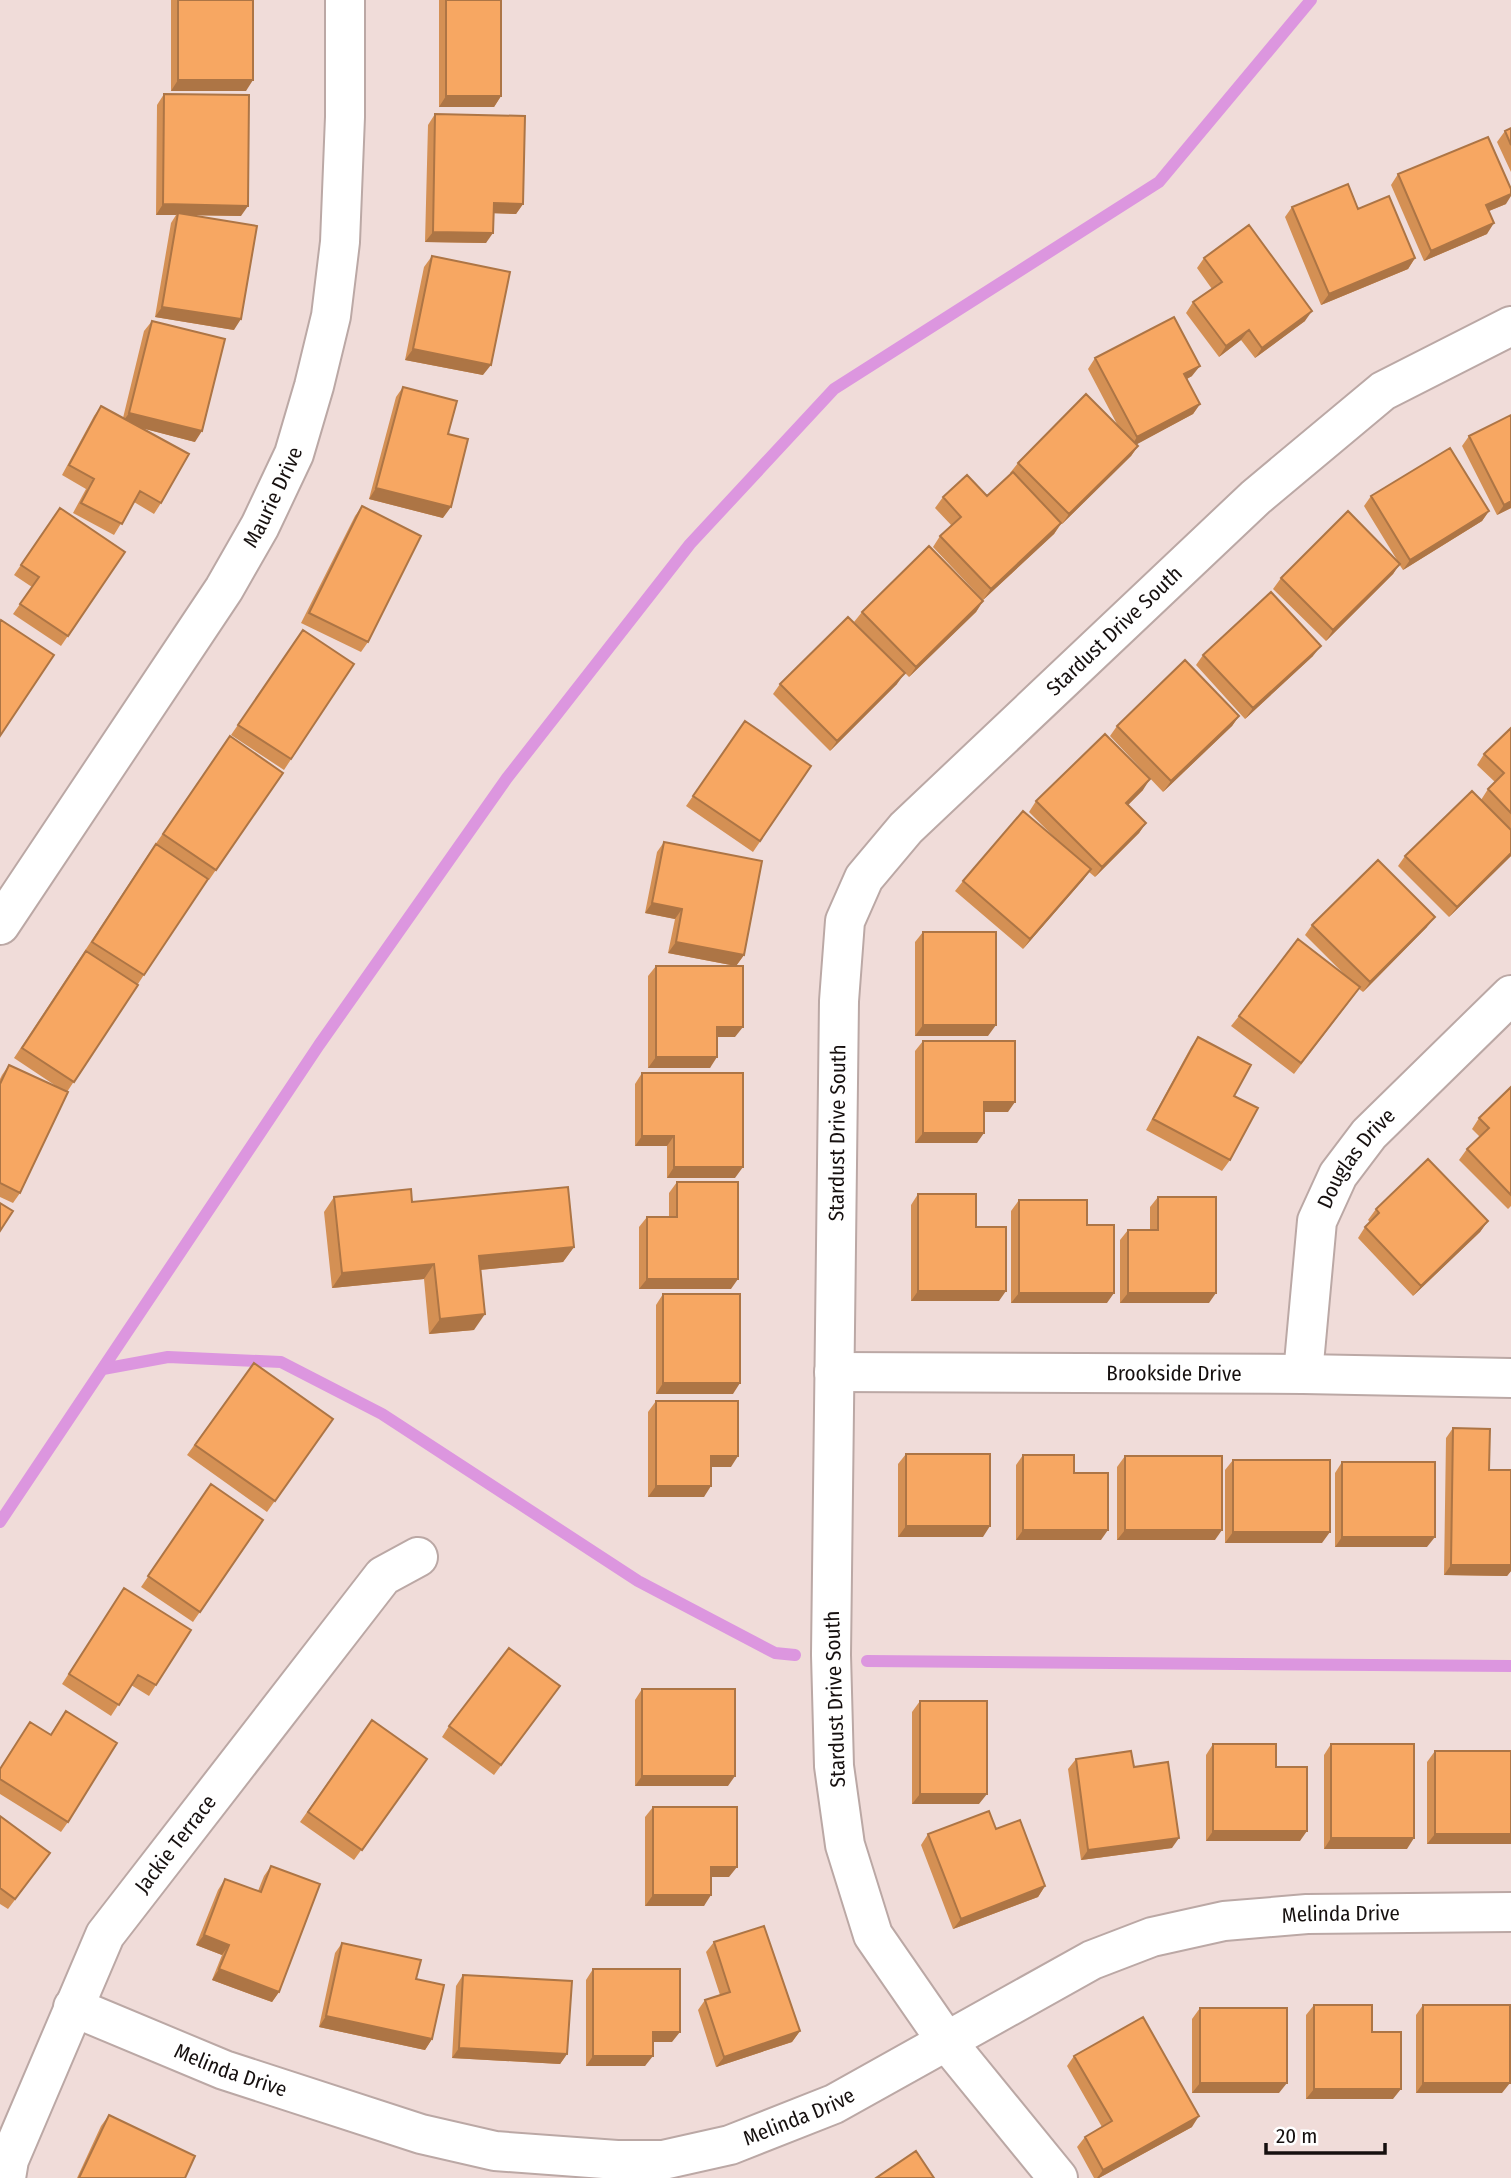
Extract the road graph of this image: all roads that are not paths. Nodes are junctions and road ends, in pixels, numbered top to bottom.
1 (345, 0) edge
2 (1511, 326) edge
3 (0, 925) edge
4 (1511, 995) edge
5 (834, 1372) junction
6 (1303, 1374) junction
7 (1511, 1378) edge
8 (418, 1557) dead end
9 (1511, 1912) edge
10 (73, 2007) junction
11 (947, 2042) junction
12 (6, 2178) edge
13 (1058, 2178) edge

1 - 3 street, Maurie Drive
2 - 5 street, Stardust Drive South
4 - 6 street, Douglas Drive
5 - 6 street, Brookside Drive
5 - 11 street, Stardust Drive South
6 - 7 street, Brookside Drive
8 - 10 street, Jackie Terrace
9 - 11 street, Melinda Drive
10 - 11 street, Melinda Drive
10 - 12 street, Jackie Terrace
11 - 13 street, Stardust Drive South

